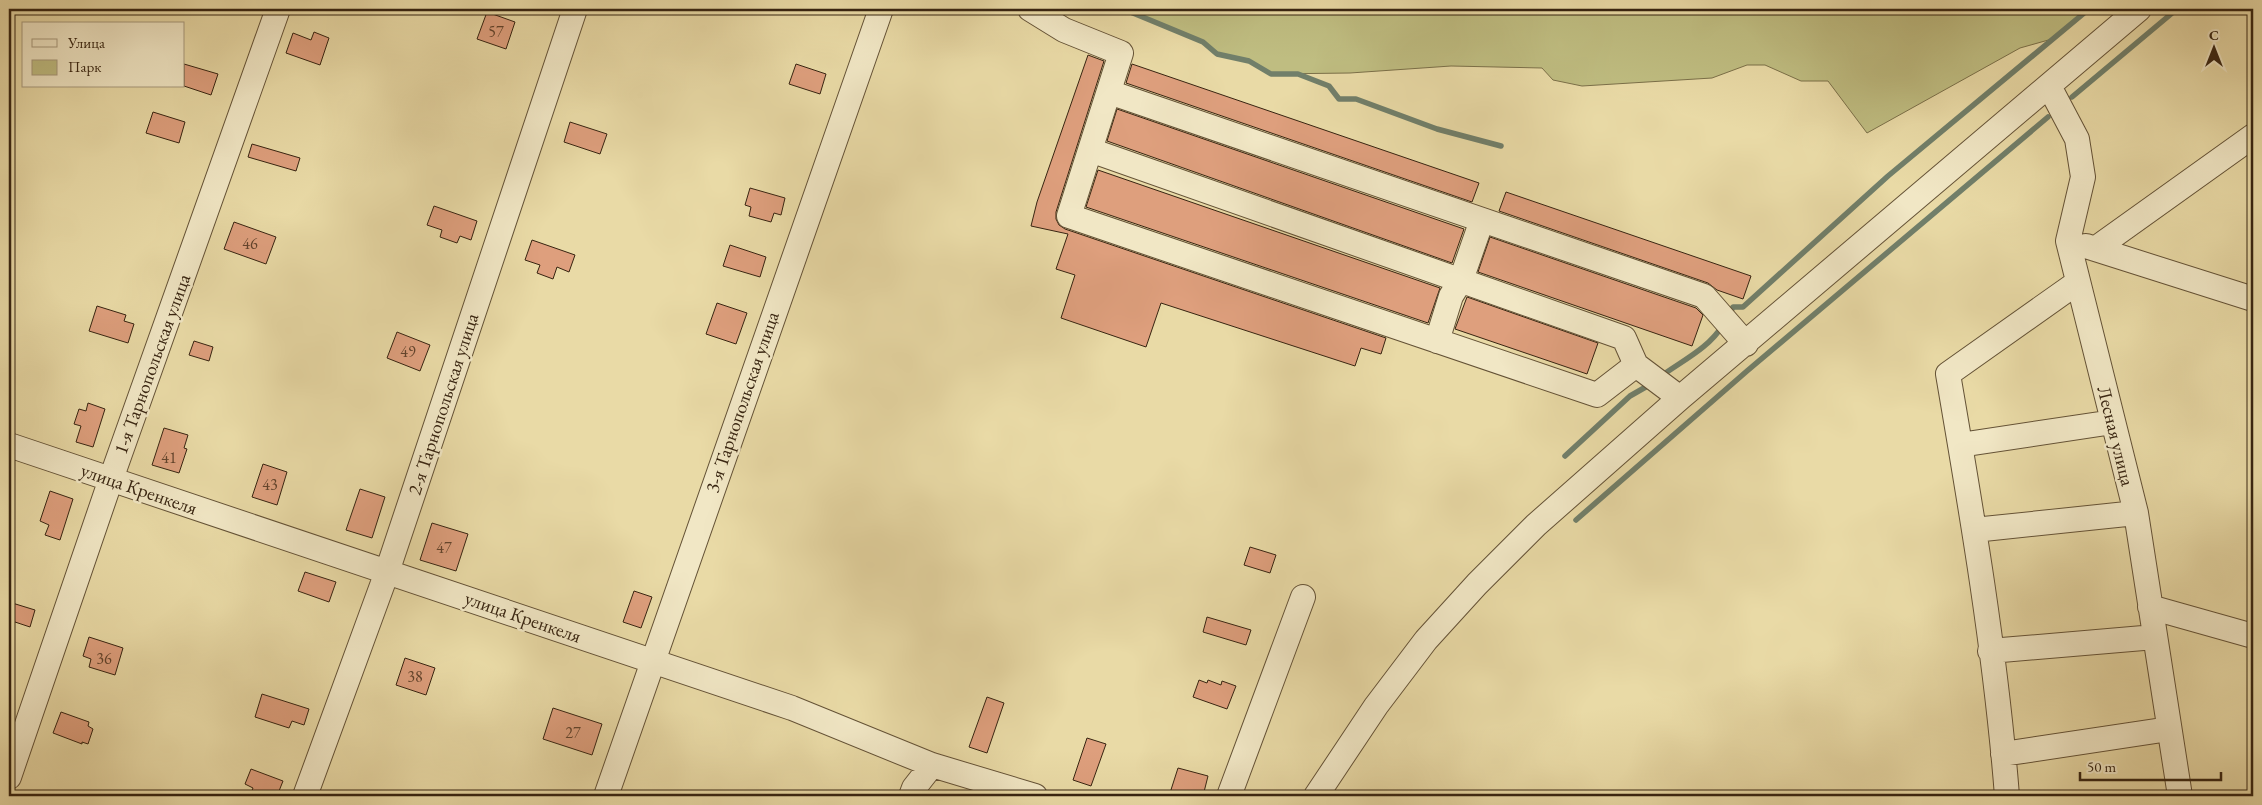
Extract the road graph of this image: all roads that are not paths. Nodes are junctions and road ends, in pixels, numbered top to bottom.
1 (278, 9) edge
2 (575, 9) edge
3 (881, 9) edge
4 (1030, 9) edge
5 (2139, 9) edge
6 (2048, 86) junction
7 (1109, 92) junction
8 (2253, 136) edge
9 (1090, 150) junction
10 (1482, 220) junction
11 (2068, 241) junction
12 (2095, 249) junction
13 (1461, 280) junction
14 (2078, 282) junction
15 (2253, 299) edge
16 (1437, 341) junction
17 (1746, 344) junction
18 (1636, 365) junction
19 (1680, 398) junction
20 (2113, 422) junction
21 (9, 445) edge
22 (1960, 445) junction
23 (111, 479) junction
24 (2136, 513) junction
25 (1974, 530) junction
26 (387, 572) junction
27 (1303, 596) dead end
28 (2150, 607) junction
29 (2253, 636) edge
30 (2155, 637) junction
31 (1990, 651) junction
32 (652, 661) junction
33 (2169, 729) junction
34 (2003, 754) junction
35 (932, 765) junction
36 (9, 777) edge
37 (305, 796) edge
38 (606, 796) edge
39 (911, 796) edge
40 (1035, 796) edge
41 (1229, 796) edge
42 (1316, 796) edge
43 (2006, 796) edge
44 (2180, 796) edge

1 - 23 street, 1-я Тарнопольская улица
2 - 26 street, 2-я Тарнопольская улица
3 - 32 street, 3-я Тарнопольская улица
4 - 7 street
5 - 6 street
6 - 11 street, Лесная улица
6 - 17 street
7 - 9 street
7 - 10 street
8 - 12 street
9 - 13 street
9 - 16 street
10 - 13 street
10 - 17 street
11 - 12 street
11 - 14 street, Лесная улица
12 - 15 street
13 - 16 street
13 - 18 street
14 - 20 street, Лесная улица
14 - 22 street
16 - 18 street
17 - 19 street
18 - 19 street
19 - 42 street
20 - 22 street
20 - 24 street, Лесная улица
21 - 23 street, улица Кренкеля
22 - 25 street
23 - 26 street, улица Кренкеля
23 - 36 street, 1-я Тарнопольская улица
24 - 25 street
24 - 28 street, Лесная улица
25 - 31 street
26 - 32 street, улица Кренкеля
26 - 37 street, 2-я Тарнопольская улица
27 - 41 street
28 - 29 street
28 - 30 street, Лесная улица
30 - 31 street
30 - 33 street, Лесная улица
31 - 34 street
32 - 35 street, улица Кренкеля
32 - 38 street, 3-я Тарнопольская улица
33 - 34 street
33 - 44 street, Лесная улица
34 - 43 street
35 - 39 street
35 - 40 street, улица Кренкеля

